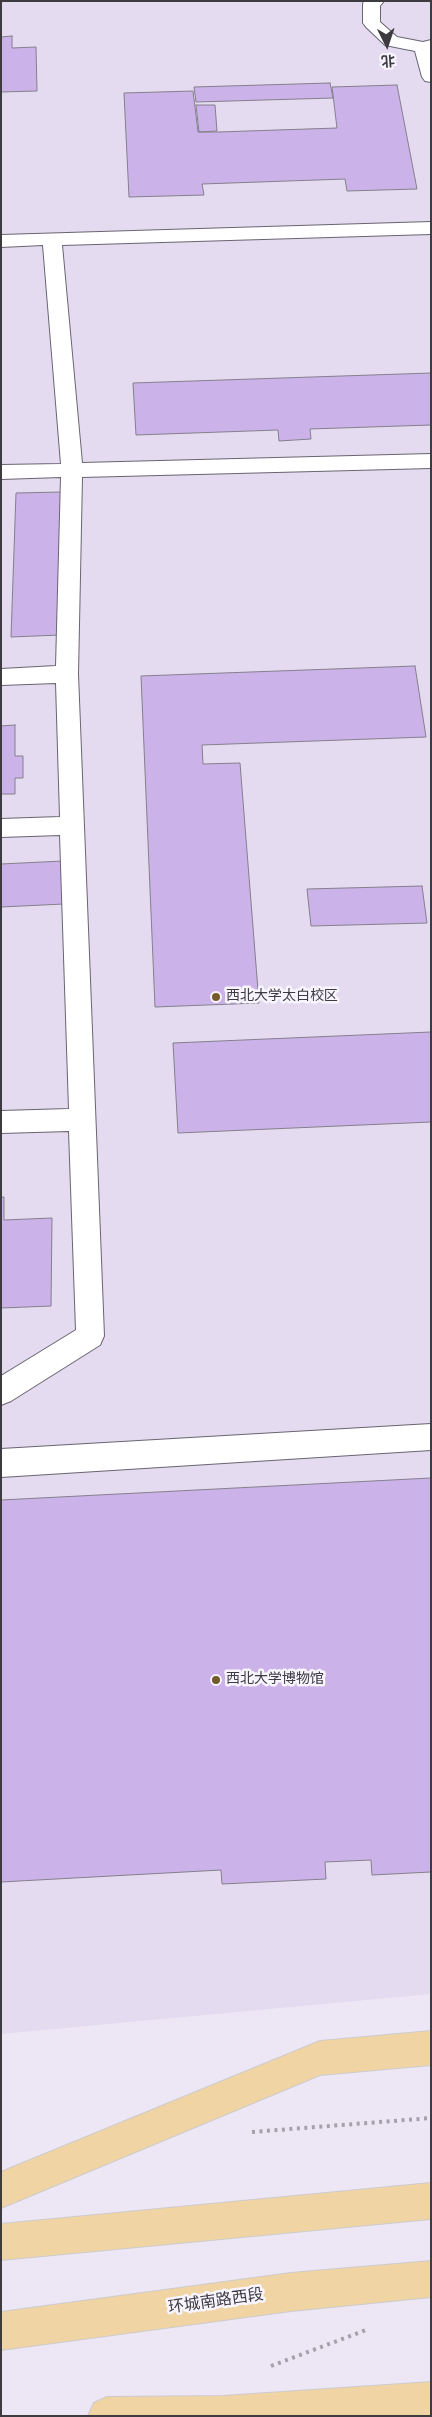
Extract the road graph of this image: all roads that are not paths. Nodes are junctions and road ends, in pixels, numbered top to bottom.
1 (376, 1) edge
2 (427, 46) edge
3 (431, 77) edge
4 (431, 228) edge
5 (52, 240) junction
6 (1, 241) edge
7 (431, 461) edge
8 (72, 470) junction
9 (1, 472) edge
10 (67, 674) junction
11 (1, 677) edge
12 (73, 826) junction
13 (1, 828) edge
14 (83, 1119) junction
15 (1, 1122) edge
16 (1, 1392) edge
17 (431, 1436) edge
18 (1, 1463) edge
19 (431, 2048) edge
20 (1, 2190) edge
21 (431, 2202) edge
22 (1, 2242) edge
23 (431, 2279) edge
24 (1, 2331) edge
25 (431, 2401) edge
26 (107, 2416) edge

1 - 2 street
2 - 3 street
4 - 5 street
5 - 6 street
5 - 8 street
7 - 8 street
8 - 9 street
8 - 10 street
10 - 11 street
10 - 12 street
12 - 13 street
12 - 14 street
14 - 15 street
14 - 16 street
17 - 18 street
19 - 20 main road
21 - 22 main road
23 - 24 main road, 环城南路西段
25 - 26 main road

